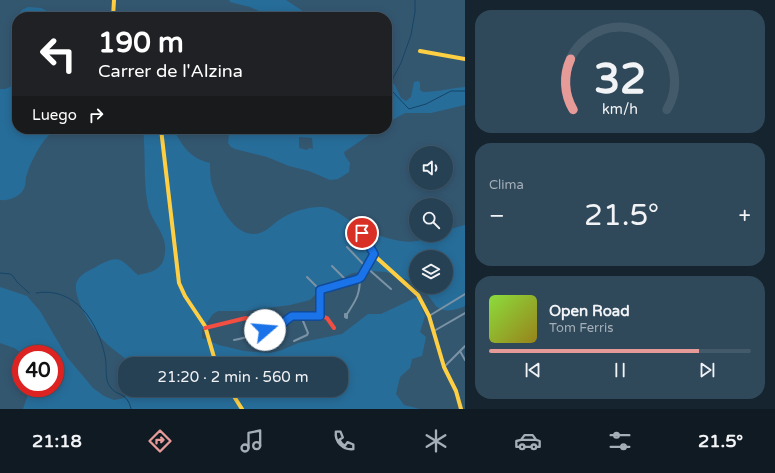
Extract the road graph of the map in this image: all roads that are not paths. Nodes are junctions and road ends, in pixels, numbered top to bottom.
1 (114, 0) edge
2 (113, 12) edge
3 (420, 51) dead end
4 (465, 59) edge
5 (162, 134) edge
6 (362, 233) dead end
7 (347, 247) dead end
8 (374, 254) junction
9 (332, 266) dead end
10 (366, 267) junction
11 (307, 277) dead end
12 (360, 277) junction
13 (348, 282) junction
14 (391, 288) dead end
15 (320, 290) junction
16 (465, 294) edge
17 (465, 313) edge
18 (347, 314) dead end
19 (301, 316) junction
20 (320, 316) junction
21 (429, 316) junction
22 (206, 328) junction
23 (260, 328) junction
24 (334, 328) dead end
25 (434, 331) junction
26 (234, 340) dead end
27 (294, 340) dead end
28 (465, 346) edge
29 (460, 351) junction
30 (214, 357) edge
31 (465, 360) edge
32 (444, 367) junction
33 (234, 397) edge
34 (242, 409) edge
35 (462, 409) edge

1 - 2 street
3 - 4 street
5 - 22 street
6 - 8 street
7 - 10 street
8 - 10 street
8 - 21 street
9 - 13 street
10 - 12 street
10 - 14 street
11 - 15 street
12 - 13 street
12 - 18 street
13 - 15 street
15 - 20 street
16 - 21 street
17 - 25 street
19 - 20 street
19 - 23 street
19 - 27 street
20 - 24 street
21 - 25 street
22 - 23 street
22 - 30 street
23 - 26 street
25 - 32 street
28 - 29 street
29 - 31 street
29 - 32 street
32 - 35 street
33 - 34 street

